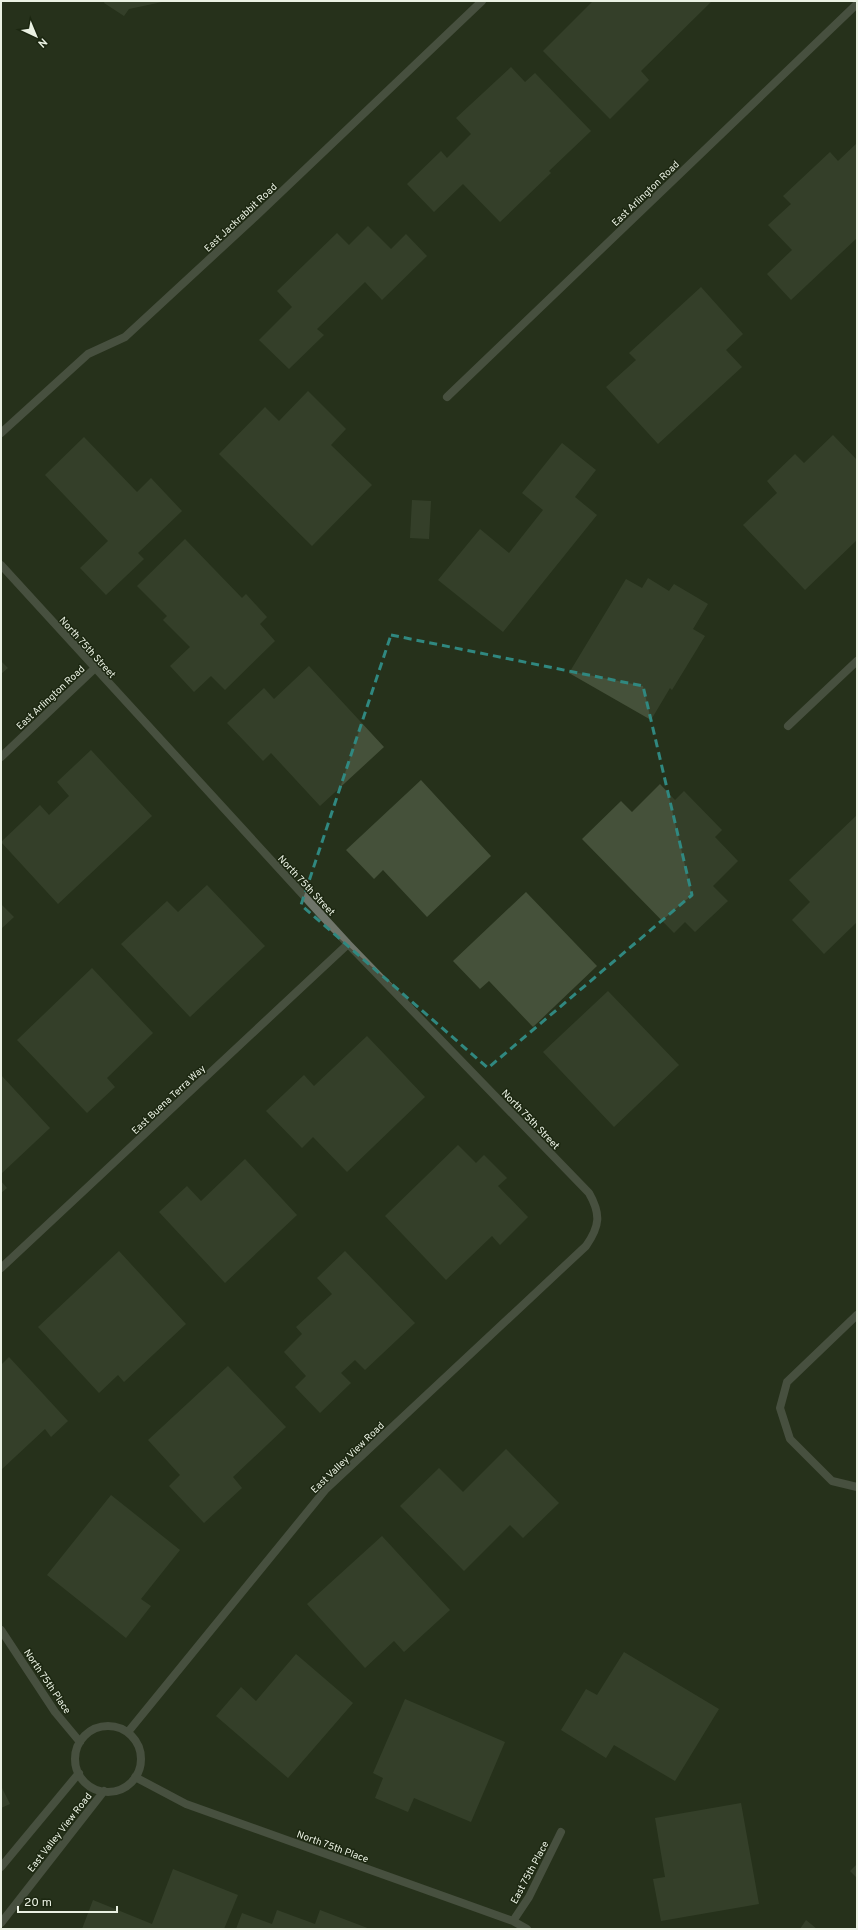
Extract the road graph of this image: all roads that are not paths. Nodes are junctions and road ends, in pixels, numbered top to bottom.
1 (482, 1) edge
2 (857, 4) edge
3 (447, 397) dead end
4 (1, 433) edge
5 (1, 565) edge
6 (857, 661) edge
7 (94, 669) junction
8 (788, 726) dead end
9 (1, 757) edge
10 (348, 944) junction
11 (598, 1217) joint
12 (1, 1268) edge
13 (857, 1316) edge
14 (857, 1487) edge
15 (1, 1630) edge
16 (128, 1732) junction
17 (80, 1742) junction
18 (79, 1773) junction
19 (135, 1777) junction
20 (104, 1791) junction
21 (561, 1832) dead end
22 (1, 1867) edge
23 (513, 1921) junction
24 (1, 1923) edge
25 (527, 1929) edge

1 - 4 street, East Jackrabbit Road
2 - 3 street, East Arlington Road
5 - 7 street, North 75th Street
6 - 8 street
7 - 9 street, East Arlington Road
7 - 10 street, North 75th Street
10 - 11 street, North 75th Street
10 - 12 street, East Buena Terra Way
11 - 16 street, East Valley View Road
13 - 14 street
15 - 17 street, North 75th Place
16 - 17 street
16 - 19 street
17 - 18 street
18 - 20 street
18 - 22 street, East Valley View Road
19 - 20 street
19 - 23 street, North 75th Place
20 - 24 street, East Valley View Road
21 - 23 street, East 75th Place
23 - 25 street, North 75th Place

